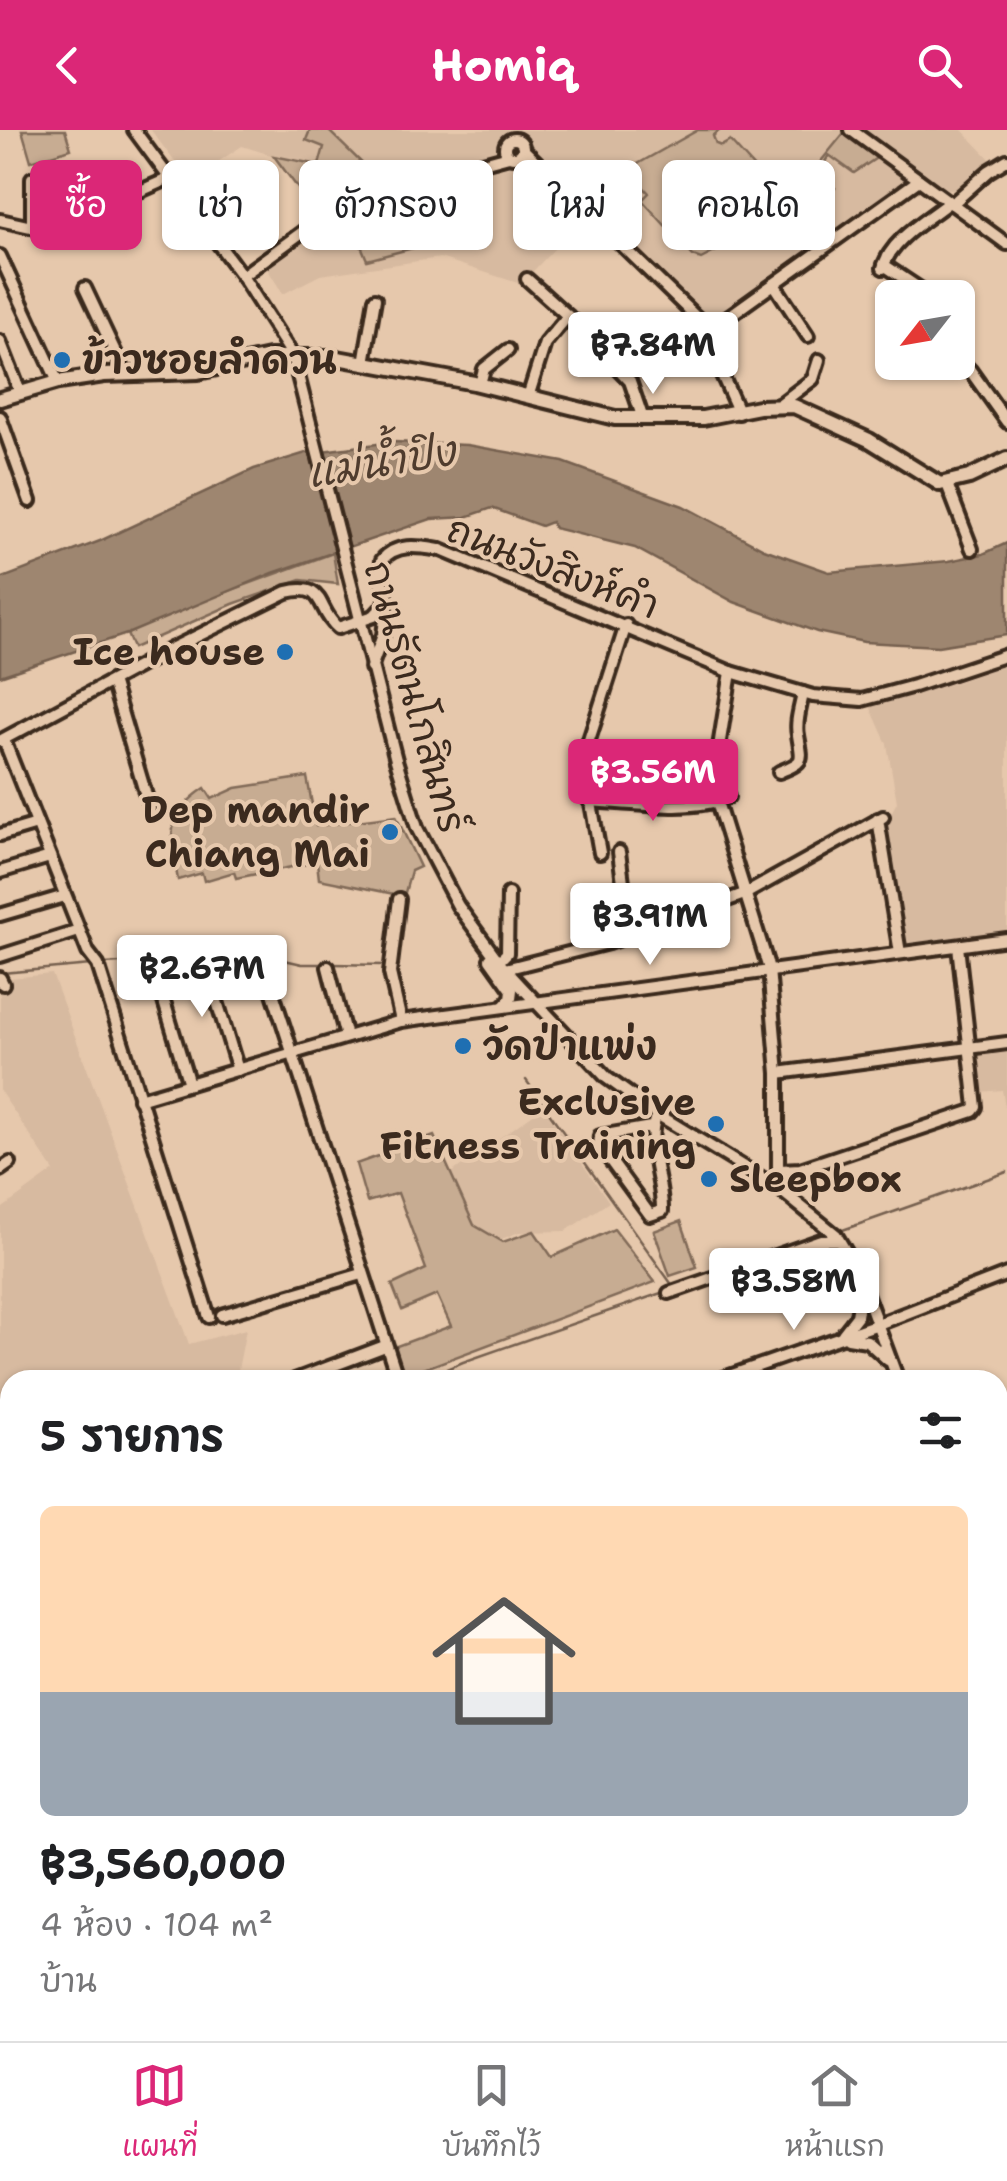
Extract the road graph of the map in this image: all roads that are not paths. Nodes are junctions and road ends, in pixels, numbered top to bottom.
1 (134, 130) edge
2 (501, 130) edge
3 (851, 130) edge
4 (511, 140) junction
5 (523, 149) junction
6 (509, 156) junction
7 (1007, 160) edge
8 (162, 167) edge
9 (919, 180) junction
10 (951, 203) junction
11 (0, 220) edge
12 (30, 227) edge
13 (1007, 244) edge
14 (223, 250) edge
15 (0, 256) edge
16 (242, 276) junction
17 (527, 279) dead end
18 (904, 280) edge
19 (774, 284) junction
20 (85, 288) dead end
21 (375, 299) dead end
22 (568, 316) junction
23 (704, 334) junction
24 (808, 336) dead end
25 (0, 341) edge
26 (508, 350) dead end
27 (293, 356) junction
28 (819, 360) dead end
29 (364, 364) junction
30 (125, 372) junction
31 (975, 377) edge
32 (58, 382) junction
33 (480, 384) junction
34 (20, 392) junction
35 (528, 397) junction
36 (0, 400) edge
37 (779, 404) junction
38 (739, 413) junction
39 (0, 417) edge
40 (642, 418) junction
41 (1007, 422) edge
42 (1007, 459) edge
43 (947, 484) junction
44 (30, 501) dead end
45 (972, 549) dead end
46 (387, 602) junction
47 (359, 616) junction
48 (626, 625) junction
49 (1007, 655) edge
50 (370, 668) junction
51 (731, 672) junction
52 (112, 682) junction
53 (804, 693) junction
54 (2, 741) edge
55 (780, 772) dead end
56 (723, 800) junction
57 (589, 801) junction
58 (150, 809) dead end
59 (37, 824) junction
60 (0, 835) edge
61 (619, 852) dead end
62 (600, 853) dead end
63 (50, 857) junction
64 (0, 872) edge
65 (747, 893) junction
66 (508, 894) dead end
67 (65, 896) junction
68 (398, 899) dead end
69 (0, 915) edge
70 (79, 931) junction
71 (630, 935) junction
72 (481, 940) junction
73 (1007, 940) edge
74 (958, 946) junction
75 (900, 953) junction
76 (0, 956) edge
77 (204, 960) dead end
78 (263, 962) dead end
79 (153, 965) dead end
80 (328, 966) dead end
81 (501, 966) junction
82 (769, 969) junction
83 (535, 1003) junction
84 (502, 1007) junction
85 (401, 1021) junction
86 (346, 1038) junction
87 (1007, 1044) edge
88 (969, 1048) junction
89 (292, 1054) junction
90 (238, 1070) junction
91 (778, 1073) junction
92 (190, 1084) junction
93 (139, 1099) junction
94 (657, 1114) junction
95 (651, 1128) junction
96 (780, 1170) junction
97 (778, 1188) junction
98 (837, 1238) junction
99 (362, 1274) junction
100 (1007, 1274) edge
101 (859, 1276) junction
102 (668, 1292) dead end
103 (222, 1316) dead end
104 (209, 1317) dead end
105 (878, 1324) junction
106 (839, 1338) junction
107 (385, 1346) junction
108 (892, 1364) junction
109 (321, 1370) edge
110 (394, 1370) edge
111 (747, 1370) edge
112 (894, 1370) edge

1 - 8 street, ถนนรัตนโกสินทร์
2 - 4 street
3 - 9 street
4 - 5 street
4 - 6 street
5 - 6 street
5 - 23 street
6 - 16 street
7 - 10 street
9 - 10 street
9 - 19 street
10 - 13 street
10 - 18 street
11 - 12 street
14 - 16 street, ถนนรัตนโกสินทร์
15 - 32 street
16 - 27 street, ถนนรัตนโกสินทร์
17 - 22 street
19 - 23 street
19 - 24 street
20 - 30 street
21 - 29 street
22 - 35 street
22 - 40 street
23 - 38 street
25 - 34 street
26 - 33 street
27 - 29 main road
27 - 30 main road
27 - 47 street, ถนนรัตนโกสินทร์
28 - 37 street
29 - 33 main road
30 - 32 main road
31 - 41 street
32 - 34 main road
33 - 35 main road
34 - 36 main road
35 - 40 main road
37 - 38 main road
37 - 43 main road
38 - 40 main road
39 - 44 street
42 - 43 main road
43 - 45 street
46 - 47 street
46 - 48 street, ถนนวังสิงห์คำ
46 - 50 street
47 - 50 street, ถนนรัตนโกสินทร์
47 - 52 street
48 - 51 street, ถนนวังสิงห์คำ
48 - 57 street
49 - 53 street, ถนนวังสิงห์คำ
50 - 72 street, ถนนรัตนโกสินทร์
51 - 53 street, ถนนวังสิงห์คำ
51 - 56 street
52 - 54 street
52 - 58 street
53 - 55 street
54 - 59 street
56 - 57 street
56 - 65 street
57 - 62 street
59 - 60 street
59 - 63 street
61 - 71 street
63 - 64 street
63 - 67 street
65 - 71 street
65 - 75 street
65 - 82 street
66 - 81 street
67 - 69 street
67 - 70 street
68 - 85 street
70 - 76 street
70 - 93 street
71 - 81 street
72 - 81 street, ถนนรัตนโกสินทร์
72 - 84 street
73 - 74 street
74 - 75 street
74 - 88 street
75 - 82 street
77 - 90 street
78 - 89 street
79 - 92 street
80 - 86 street
81 - 83 street, ถนนรัตนโกสินทร์
82 - 83 street
82 - 91 street
83 - 84 street
83 - 94 street, ถนนรัตนโกสินทร์
84 - 85 street
85 - 86 street
86 - 89 street
87 - 88 street
88 - 91 street
88 - 96 street
89 - 90 street
89 - 99 street
90 - 92 street
91 - 96 street
92 - 93 street
93 - 104 street
94 - 95 street
94 - 97 street, ถนนรัตนโกสินทร์
95 - 95 street
96 - 97 street
97 - 98 street, ถนนรัตนโกสินทร์
98 - 101 street, ถนนรัตนโกสินทร์
98 - 102 street
99 - 103 street
99 - 107 street
100 - 105 street
101 - 105 street, ถนนรัตนโกสินทร์
101 - 106 street
105 - 106 street
105 - 108 street, ถนนรัตนโกสินทร์
106 - 108 street
106 - 111 street
107 - 109 street
107 - 110 street
108 - 112 street, ถนนรัตนโกสินทร์

